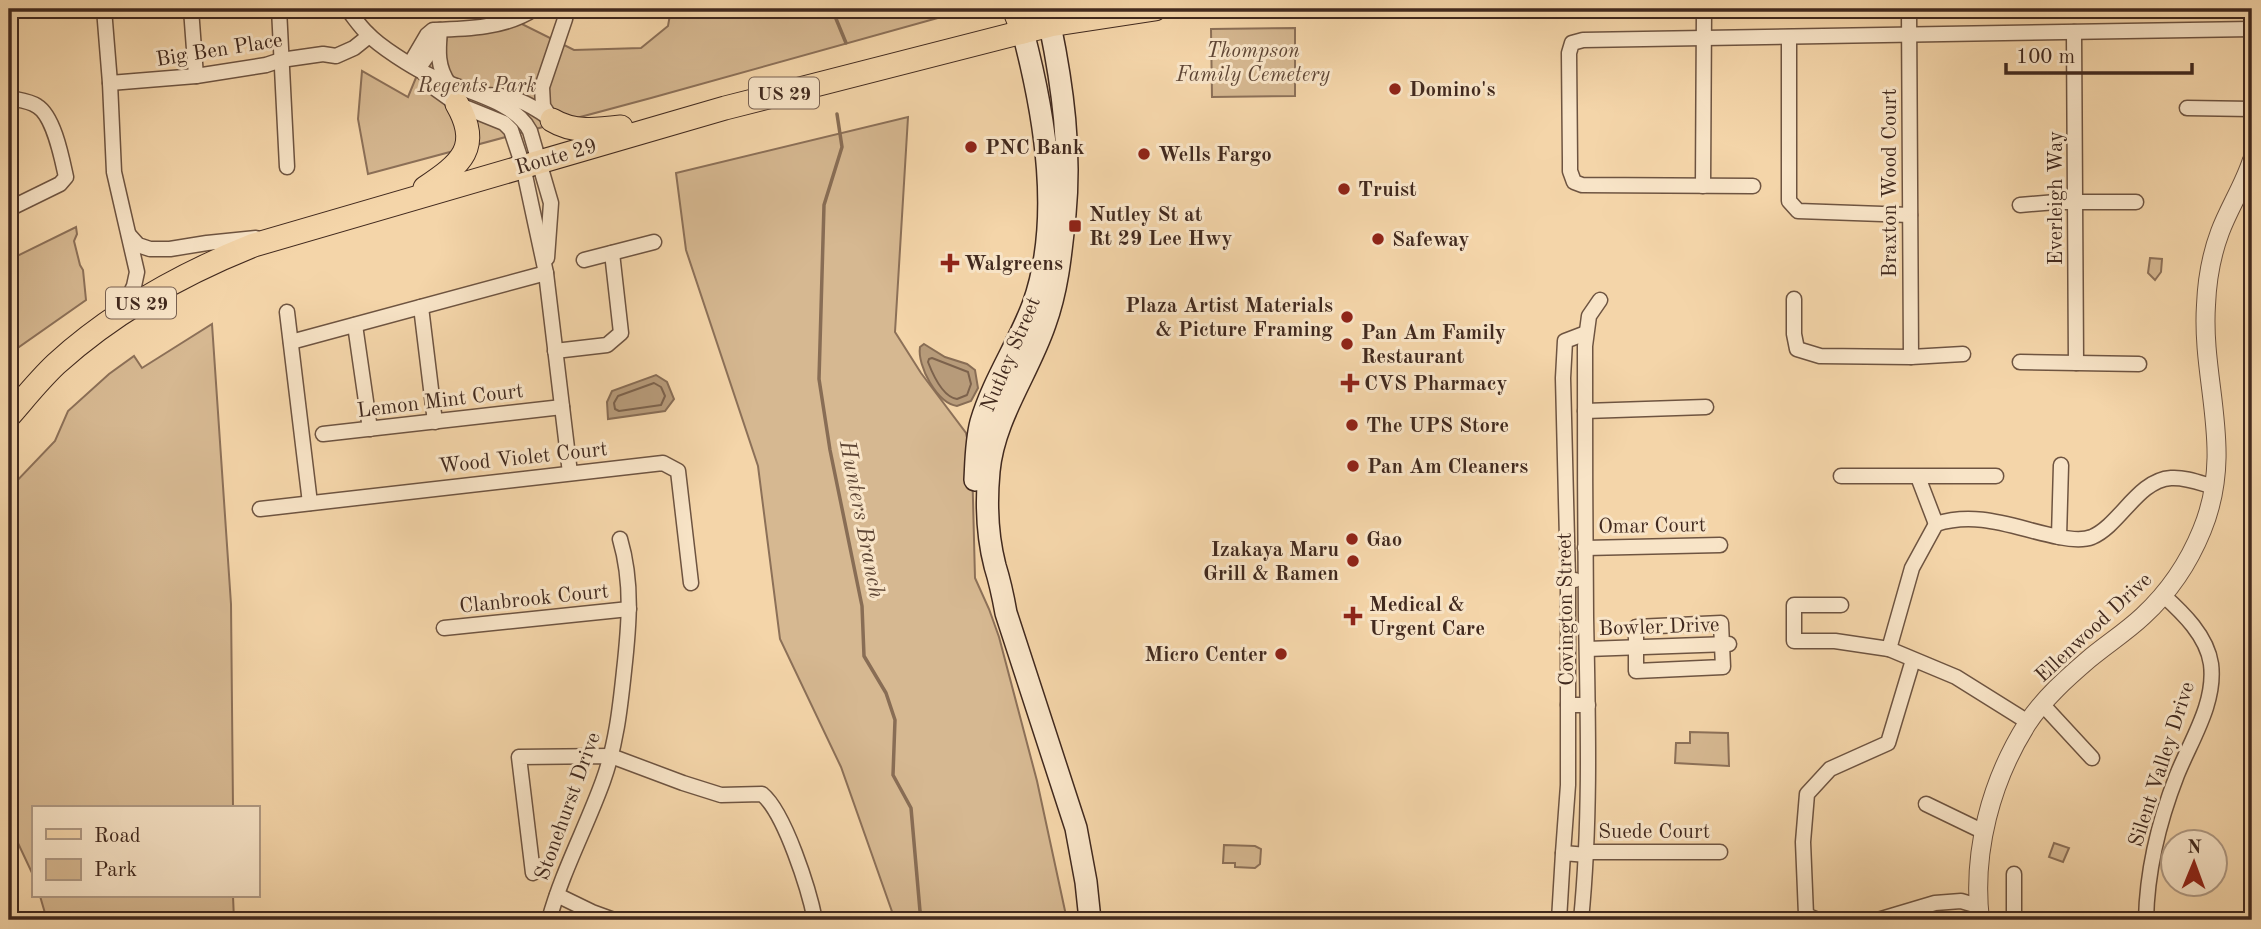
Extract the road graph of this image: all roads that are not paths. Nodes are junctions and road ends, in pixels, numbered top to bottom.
1 (104, 9) edge
2 (191, 9) edge
3 (279, 9) edge
4 (347, 9) edge
5 (534, 9) edge
6 (566, 9) edge
7 (1014, 9) edge
8 (1155, 9) edge
9 (1703, 9) edge
10 (1909, 9) edge
11 (1047, 17) edge
12 (2252, 29) edge
13 (1023, 32) junction
14 (2074, 32) junction
15 (440, 35) junction
16 (1910, 35) junction
17 (369, 36) junction
18 (1789, 37) junction
19 (1704, 39) junction
20 (281, 60) junction
21 (9, 68) edge
22 (417, 68) junction
23 (196, 76) junction
24 (110, 83) junction
25 (461, 95) junction
26 (10, 100) edge
27 (2187, 108) dead end
28 (2252, 108) edge
29 (552, 120) junction
30 (680, 121) junction
31 (2252, 160) edge
32 (532, 163) junction
33 (287, 167) dead end
34 (1703, 186) junction
35 (1754, 186) dead end
36 (410, 198) junction
37 (2077, 202) junction
38 (2136, 202) dead end
39 (2020, 205) dead end
40 (9, 209) edge
41 (1910, 215) junction
42 (129, 235) junction
43 (282, 235) junction
44 (654, 242) dead end
45 (612, 253) junction
46 (584, 260) dead end
47 (546, 273) junction
48 (1794, 299) dead end
49 (1600, 300) dead end
50 (421, 307) junction
51 (287, 312) dead end
52 (120, 316) junction
53 (355, 325) junction
54 (1586, 333) junction
55 (291, 342) junction
56 (555, 351) junction
57 (1963, 354) dead end
58 (1911, 357) junction
59 (2020, 362) dead end
60 (2076, 363) junction
61 (2138, 364) dead end
62 (13, 404) edge
63 (562, 407) junction
64 (1706, 407) dead end
65 (1585, 411) junction
66 (435, 422) junction
67 (370, 429) junction
68 (323, 434) dead end
69 (2061, 465) dead end
70 (570, 473) junction
71 (1841, 476) dead end
72 (1996, 476) dead end
73 (1918, 477) junction
74 (2214, 488) junction
75 (310, 503) junction
76 (260, 509) dead end
77 (1936, 524) junction
78 (2059, 537) junction
79 (621, 539) dead end
80 (1720, 545) dead end
81 (1585, 548) junction
82 (1568, 580) junction
83 (1586, 580) junction
84 (691, 583) dead end
85 (2164, 594) junction
86 (1841, 605) dead end
87 (629, 609) junction
88 (1006, 612) junction
89 (444, 628) dead end
90 (1727, 645) junction
91 (1637, 647) junction
92 (1587, 649) junction
93 (1889, 649) junction
94 (1913, 660) junction
95 (1568, 705) junction
96 (1588, 705) junction
97 (2043, 705) junction
98 (2028, 722) junction
99 (611, 756) junction
100 (2092, 758) dead end
101 (1926, 804) dead end
102 (1984, 832) junction
103 (1720, 852) dead end
104 (1563, 853) junction
105 (1587, 854) junction
106 (533, 873) dead end
107 (2014, 874) dead end
108 (557, 895) junction
109 (1979, 913) edge
110 (549, 920) edge
111 (614, 920) edge
112 (815, 920) edge
113 (1090, 920) edge
114 (1559, 920) edge
115 (1581, 920) edge
116 (1818, 920) edge
117 (1878, 920) edge
118 (2014, 920) edge
119 (2146, 920) edge

1 - 24 street
2 - 23 street
3 - 20 street
4 - 17 street
5 - 15 street
6 - 29 street
7 - 13 main road, Nutley Street
8 - 11 main road, Route 29 / US 29
9 - 19 street
10 - 16 street, Braxton Wood Court
11 - 13 main road, Route 29 / US 29
11 - 88 main road, Nutley Street
12 - 14 street
13 - 30 main road, Route 29 / US 29
13 - 88 main road, Nutley Street
14 - 16 street
14 - 37 street, Everleigh Way
15 - 22 street
15 - 25 street
16 - 18 street
16 - 41 street, Braxton Wood Court
17 - 20 street, Big Ben Place
17 - 22 street
18 - 19 street
18 - 41 street
19 - 34 street
19 - 34 street
20 - 23 street, Big Ben Place
20 - 33 street
21 - 26 street
22 - 25 street
22 - 25 street
23 - 24 street, Big Ben Place
24 - 42 street
25 - 29 street
25 - 32 street
25 - 32 street
25 - 36 main road
26 - 40 street
27 - 28 street
29 - 30 main road
30 - 32 main road, Route 29 / US 29
31 - 74 street, Ellenwood Drive
32 - 36 main road, Route 29 / US 29
32 - 47 street
34 - 35 street
36 - 43 main road, Route 29 / US 29
37 - 38 street
37 - 39 street
37 - 60 street, Everleigh Way
41 - 58 street, Braxton Wood Court
42 - 43 street
42 - 52 street
43 - 52 main road, Route 29 / US 29
44 - 45 street
45 - 46 street
45 - 56 street
47 - 50 street
47 - 56 street
48 - 58 street
49 - 54 street, Covington Street
50 - 53 street
50 - 66 street
51 - 55 street
52 - 62 main road, Route 29 / US 29
53 - 55 street
53 - 67 street
54 - 65 street, Covington Street
54 - 82 street
55 - 75 street
56 - 63 street
57 - 58 street
59 - 60 street
60 - 61 street
63 - 66 street, Lemon Mint Court
63 - 70 street
64 - 65 street
65 - 81 street, Covington Street
66 - 67 street, Lemon Mint Court
67 - 68 street, Lemon Mint Court
69 - 78 street
70 - 75 street, Wood Violet Court
70 - 84 street, Wood Violet Court
71 - 73 street
72 - 73 street
73 - 77 street
74 - 78 street
74 - 85 street, Ellenwood Drive
75 - 76 street, Wood Violet Court
77 - 78 street
77 - 93 street
79 - 87 street, Stonehurst Drive
80 - 81 street, Omar Court
81 - 83 street, Covington Street
82 - 83 street
82 - 95 street
83 - 92 street, Covington Street
85 - 97 street, Ellenwood Drive
85 - 119 street, Silent Valley Drive
86 - 93 street
87 - 89 street, Clanbrook Court
87 - 99 street, Stonehurst Drive
88 - 113 main road, Nutley Street
90 - 91 street, Bowler Drive
90 - 91 street
90 - 91 street
91 - 92 street, Bowler Drive
92 - 96 street, Covington Street
93 - 94 street
94 - 98 street
94 - 116 street
95 - 96 street
95 - 104 street
96 - 105 street, Covington Street
97 - 98 street, Ellenwood Drive
97 - 100 street
98 - 102 street, Ellenwood Drive
99 - 106 street
99 - 108 street, Stonehurst Drive
99 - 112 street
101 - 102 street
102 - 109 street, Ellenwood Drive
103 - 105 street, Suede Court
104 - 105 street, Suede Court
104 - 114 street
105 - 115 street, Covington Street
107 - 118 street
108 - 110 street, Stonehurst Drive
108 - 111 street
109 - 117 street

